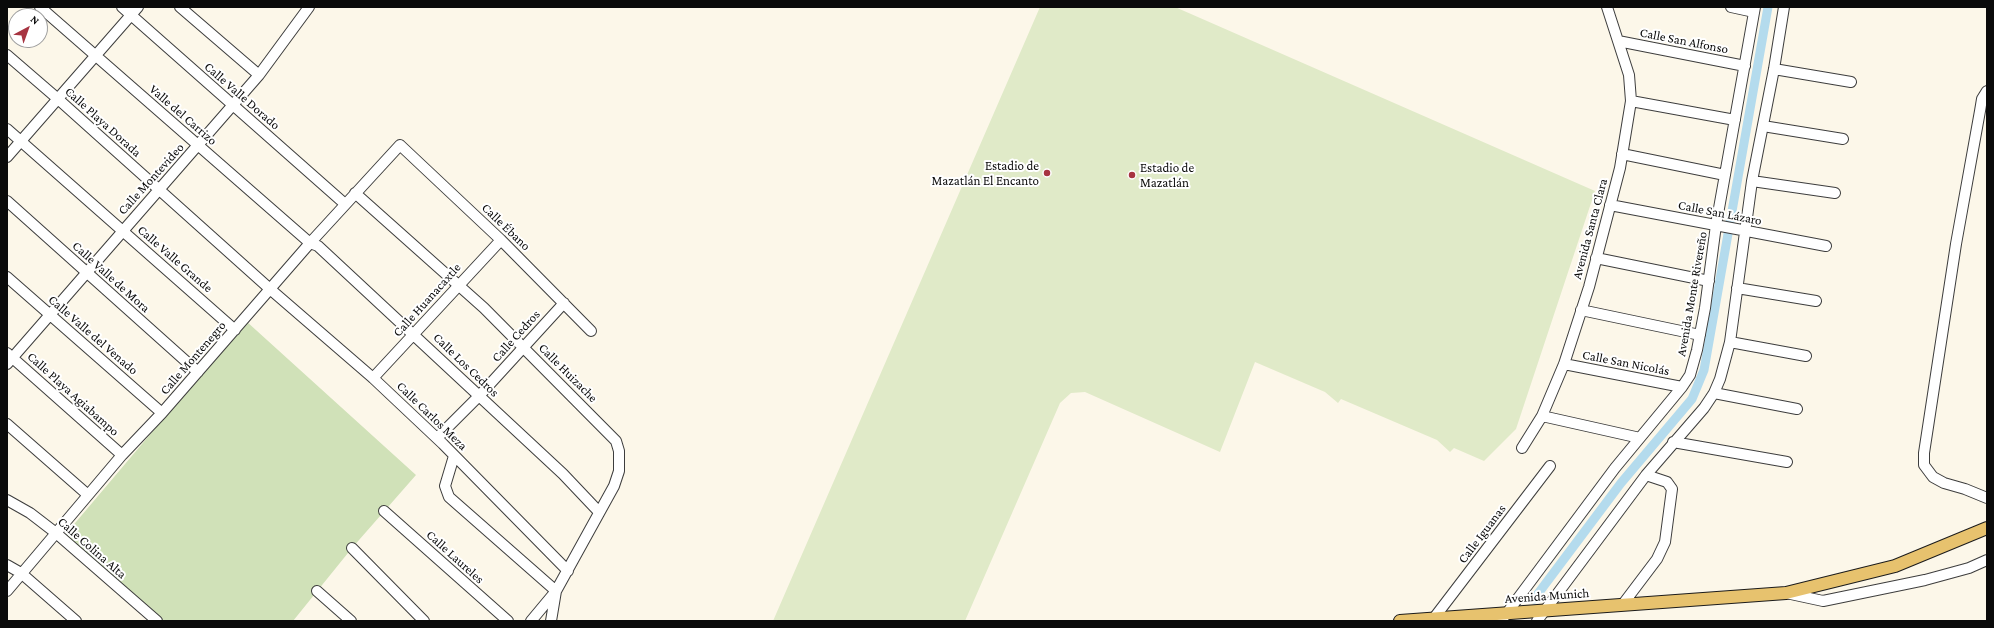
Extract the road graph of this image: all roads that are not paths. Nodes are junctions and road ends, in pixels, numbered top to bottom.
1 (40, 7) edge
2 (122, 7) edge
3 (138, 7) edge
4 (180, 7) edge
5 (309, 7) edge
6 (1607, 7) edge
7 (1731, 7) edge
8 (1784, 7) edge
9 (1755, 9) edge
10 (131, 15) junction
11 (1618, 41) junction
12 (7, 55) edge
13 (96, 56) junction
14 (1745, 66) junction
15 (1774, 70) junction
16 (259, 75) junction
17 (1851, 82) dead end
18 (1987, 91) edge
19 (58, 99) junction
20 (1631, 101) junction
21 (233, 105) junction
22 (1735, 120) junction
23 (1763, 126) junction
24 (7, 129) edge
25 (1843, 139) dead end
26 (21, 141) junction
27 (400, 145) joint
28 (198, 146) junction
29 (1622, 154) junction
30 (7, 157) edge
31 (1725, 175) junction
32 (1752, 181) junction
33 (160, 189) junction
34 (1835, 193) dead end
35 (355, 194) junction
36 (7, 201) edge
37 (345, 204) junction
38 (1610, 205) junction
39 (1717, 225) junction
40 (122, 231) junction
41 (1744, 231) junction
42 (501, 240) junction
43 (310, 243) junction
44 (1826, 246) dead end
45 (1596, 258) junction
46 (87, 272) junction
47 (7, 277) edge
48 (1710, 281) junction
49 (458, 285) junction
50 (1737, 288) junction
51 (270, 289) junction
52 (1816, 300) dead end
53 (564, 303) junction
54 (1581, 310) junction
55 (50, 314) junction
56 (235, 330) junction
57 (591, 331) dead end
58 (414, 334) junction
59 (1700, 335) junction
60 (1730, 342) junction
61 (524, 348) junction
62 (1806, 356) dead end
63 (9, 358) edge
64 (1564, 364) junction
65 (198, 372) junction
66 (373, 378) junction
67 (1682, 387) junction
68 (1714, 393) junction
69 (479, 396) junction
70 (1797, 409) dead end
71 (162, 413) junction
72 (1542, 416) junction
73 (7, 424) edge
74 (437, 438) junction
75 (1640, 438) junction
76 (1673, 442) junction
77 (1522, 448) dead end
78 (122, 455) junction
79 (454, 456) junction
80 (1788, 462) dead end
81 (1550, 466) dead end
82 (1646, 475) junction
83 (88, 495) junction
84 (1987, 498) edge
85 (7, 500) edge
86 (384, 512) dead end
87 (599, 512) junction
88 (1986, 529) edge
89 (56, 533) junction
90 (352, 548) dead end
91 (1987, 560) edge
92 (7, 565) edge
93 (568, 571) junction
94 (21, 573) junction
95 (7, 590) edge
96 (317, 591) dead end
97 (556, 591) junction
98 (1786, 593) junction
99 (1623, 604) junction
100 (1545, 610) junction
101 (1504, 617) edge
102 (1434, 618) junction
103 (76, 621) edge
104 (156, 621) edge
105 (351, 621) edge
106 (424, 621) edge
107 (508, 621) edge
108 (531, 621) edge
109 (551, 621) edge
110 (1400, 621) edge
111 (1537, 621) edge

1 - 13 street, Valle del Carrizo
2 - 10 street, Calle Valle Dorado
3 - 10 street
4 - 16 street
5 - 16 street, Calle Montevideo
6 - 11 street, Avenida Santa Clara
7 - 9 street
8 - 15 street
9 - 14 street, Avenida Monte Rivereño
10 - 13 street
10 - 21 street, Calle Valle Dorado
11 - 14 street, Calle San Alfonso
11 - 20 street, Avenida Santa Clara
12 - 19 street, Calle Playa Dorada
13 - 19 street
13 - 28 street, Valle del Carrizo
14 - 22 street, Avenida Monte Rivereño
15 - 17 street
15 - 23 street
16 - 21 street, Calle Montevideo
18 - 84 street
19 - 26 street
19 - 33 street, Calle Playa Dorada
20 - 22 street
20 - 29 street, Avenida Santa Clara
21 - 28 street, Calle Montevideo
21 - 37 street, Calle Valle Dorado
22 - 31 street, Avenida Monte Rivereño
23 - 25 street
23 - 32 street
24 - 26 street, Calle Valle Grande
26 - 30 street
26 - 40 street, Calle Valle Grande
27 - 35 street, Calle Montenegro
27 - 42 street, Calle Ébano
28 - 33 street, Calle Montevideo
28 - 43 street, Valle del Carrizo
29 - 31 street
29 - 38 street, Avenida Santa Clara
31 - 39 street, Avenida Monte Rivereño
32 - 34 street
32 - 41 street
33 - 40 street, Calle Montevideo
33 - 51 street, Calle Playa Dorada
35 - 37 street, Calle Montenegro
35 - 49 street, Calle Huizache
36 - 46 street, Calle Valle de Mora
37 - 43 street, Calle Montenegro
38 - 39 street, Calle San Lázaro
38 - 45 street, Avenida Santa Clara
39 - 41 street, Calle San Lázaro
39 - 48 street, Avenida Monte Rivereño
40 - 46 street, Calle Montevideo
40 - 56 street, Calle Valle Grande
41 - 44 street, Calle San Lázaro
41 - 50 street
42 - 49 street, Calle Huanacaxtle
42 - 53 street, Calle Ébano
43 - 51 street, Calle Montenegro
43 - 58 street, Calle Los Cedros
45 - 48 street
45 - 54 street, Avenida Santa Clara
46 - 55 street, Calle Montevideo
46 - 65 street, Calle Valle de Mora
47 - 55 street, Calle Valle del Venado
48 - 59 street, Avenida Monte Rivereño
49 - 58 street, Calle Huanacaxtle
49 - 61 street, Calle Huizache
50 - 52 street
50 - 60 street
51 - 56 street, Calle Montenegro
51 - 66 street, Calle Carlos Meza
53 - 57 street, Calle Ébano
53 - 61 street, Calle Cedros
54 - 59 street
54 - 64 street, Avenida Santa Clara
55 - 63 street, Calle Montevideo
55 - 71 street, Calle Valle del Venado
56 - 65 street, Calle Montenegro
58 - 66 street, Calle Huanacaxtle
58 - 69 street, Calle Los Cedros
59 - 67 street, Avenida Monte Rivereño
60 - 62 street
60 - 68 street
61 - 69 street, Calle Cedros
61 - 87 street, Calle Huizache
63 - 78 street, Calle Playa Agiabampo
64 - 67 street, Calle San Nicolás
64 - 72 street, Avenida Santa Clara
65 - 71 street, Calle Montenegro
66 - 74 street, Calle Carlos Meza
67 - 75 street, Avenida Monte Rivereño
68 - 70 street
68 - 76 street
69 - 74 street, Calle Cedros
69 - 87 street, Calle Los Cedros
71 - 78 street, Calle Montenegro
72 - 75 street
72 - 77 street, Avenida Santa Clara
73 - 83 street
74 - 79 street, Calle Carlos Meza
75 - 101 street, Avenida Monte Rivereño
76 - 80 street
76 - 82 street
78 - 83 street, Calle Montenegro
79 - 93 street, Calle Carlos Meza
79 - 97 street
81 - 102 street, Calle Iguanas
82 - 99 street
82 - 100 street
83 - 89 street, Calle Montenegro
85 - 89 street, Calle Colina Alta
86 - 107 street, Calle Laureles
87 - 93 street, Calle Huizache
88 - 98 main road, Avenida Munich
89 - 94 street, Calle Montenegro
89 - 104 street, Calle Colina Alta
90 - 106 street
91 - 98 street
92 - 94 street
93 - 97 street, Calle Huizache
94 - 95 street, Calle Montenegro
94 - 103 street
96 - 105 street
97 - 108 street
97 - 109 street, Calle Huizache
98 - 99 main road, Avenida Munich
99 - 100 main road, Avenida Munich
100 - 101 main road, Avenida Munich
100 - 111 street
101 - 102 main road, Avenida Munich
102 - 110 main road, Avenida Munich

